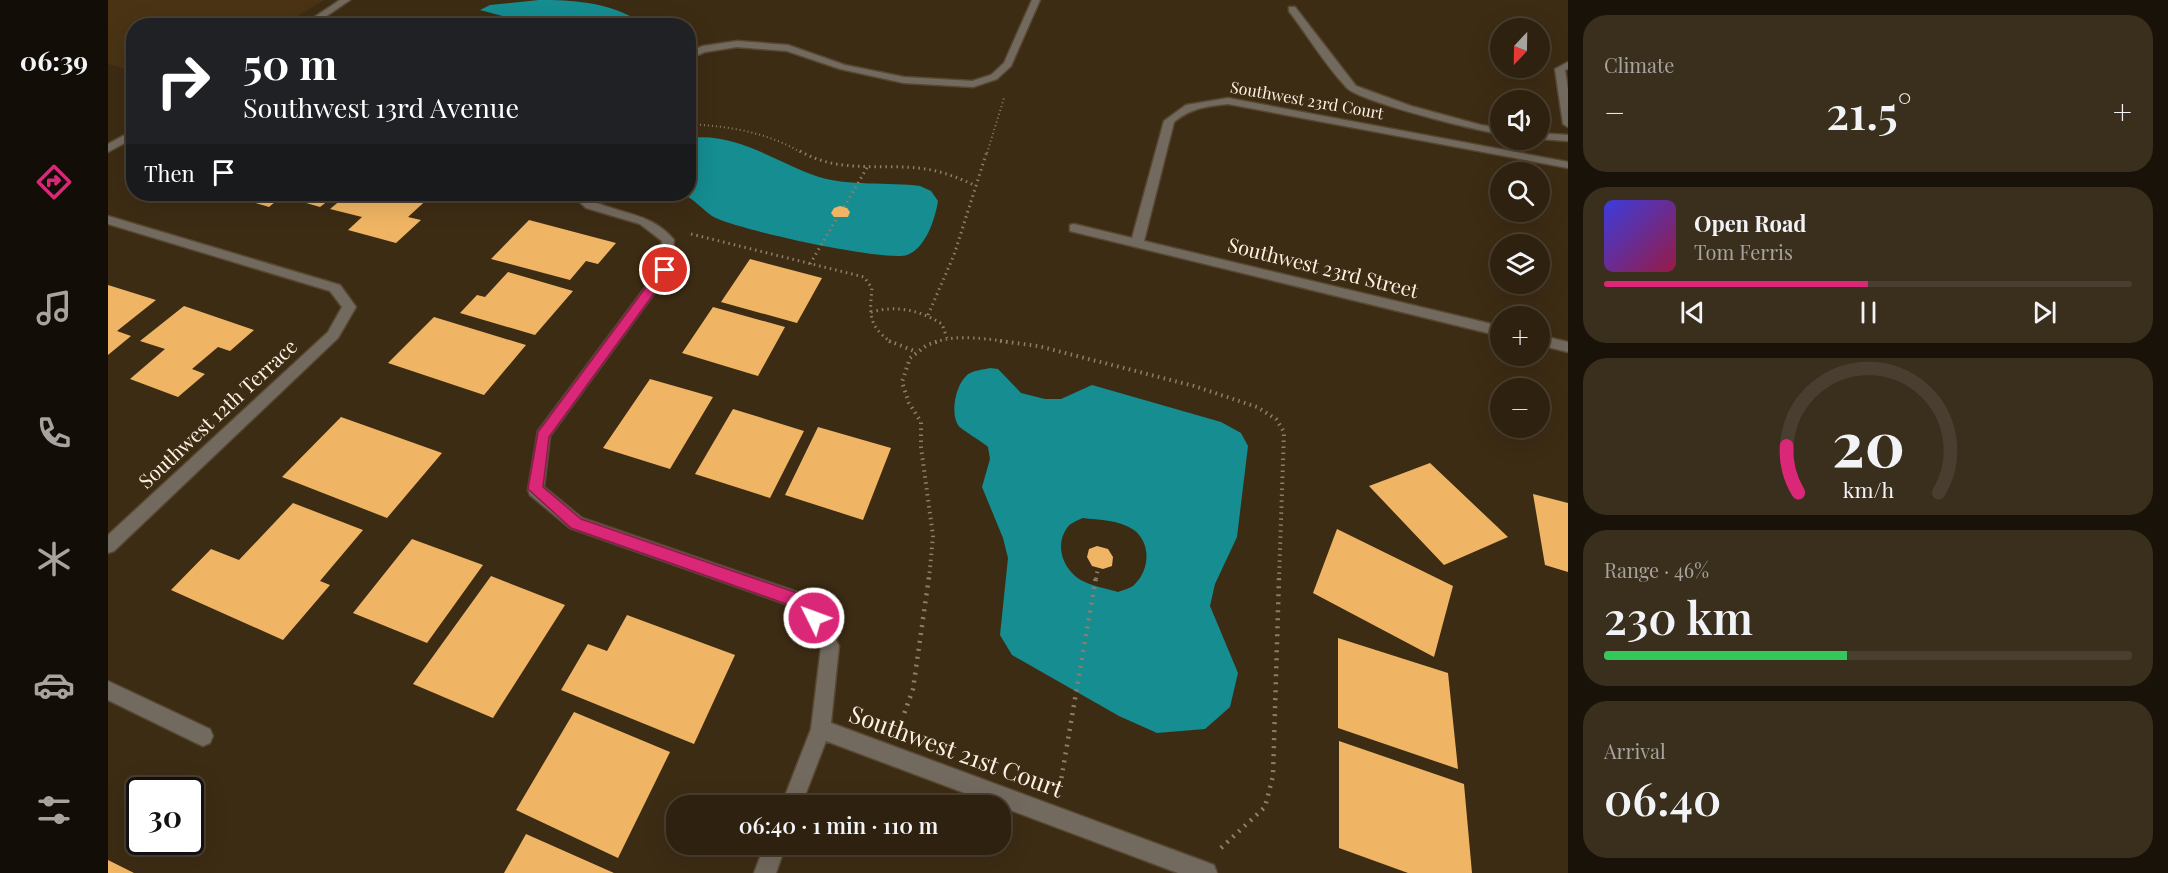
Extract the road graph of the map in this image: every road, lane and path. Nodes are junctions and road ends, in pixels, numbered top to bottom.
1 (346, 0) edge
2 (1036, 0) edge
3 (1292, 9) dead end
4 (318, 18) edge
5 (696, 53) edge
6 (1568, 65) edge
7 (994, 77) junction
8 (1568, 124) edge
9 (696, 125) edge
10 (1490, 130) edge
11 (1550, 137) edge
12 (126, 138) edge
13 (1568, 138) edge
14 (108, 149) edge
15 (1568, 165) edge
16 (867, 167) junction
17 (976, 186) junction
18 (585, 201) edge
19 (844, 207) dead end
20 (837, 218) dead end
21 (108, 220) edge
22 (1074, 228) dead end
23 (668, 240) junction
24 (1137, 243) junction
25 (819, 250) joint
26 (810, 264) junction
27 (871, 312) junction
28 (928, 315) junction
29 (1490, 329) edge
30 (947, 338) junction
31 (1550, 343) edge
32 (1568, 347) edge
33 (918, 352) junction
34 (108, 546) edge
35 (1098, 568) dead end
36 (108, 690) edge
37 (821, 729) junction
38 (203, 736) dead end
39 (1067, 752) dead end
40 (890, 755) junction
41 (795, 795) edge
42 (772, 855) edge
43 (1203, 872) edge
44 (765, 873) edge

1 - 4 street
2 - 7 street
3 - 10 street
5 - 7 street
6 - 8 street
7 - 17 path
9 - 16 path
11 - 13 street
12 - 14 street
15 - 24 street, Southwest 23rd Court
16 - 17 path
16 - 19 path
17 - 28 path
18 - 23 street
20 - 25 path
21 - 34 street, Southwest 12th Terrace
22 - 24 street, Southwest 23rd Street
23 - 26 path
23 - 37 street, Southwest 21st Court
24 - 29 street, Southwest 23rd Street
25 - 26 path
26 - 27 path
27 - 28 path
27 - 33 path
28 - 30 path
30 - 33 path
30 - 43 path
31 - 32 street
33 - 40 path
35 - 39 path
36 - 38 street
37 - 40 street, Southwest 21st Court
37 - 41 street
40 - 43 street, Southwest 21st Court
42 - 44 street

